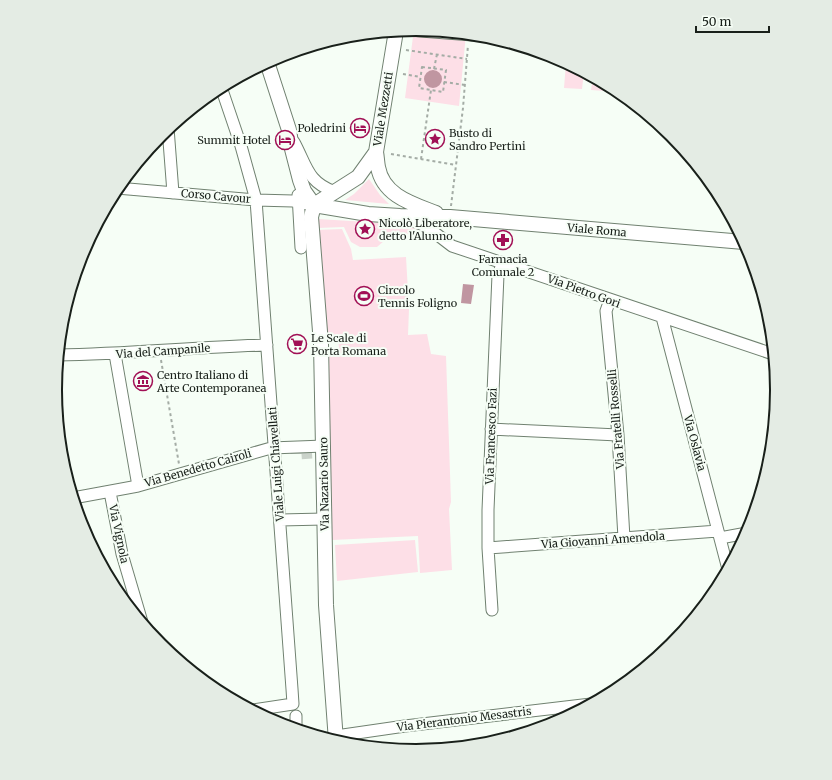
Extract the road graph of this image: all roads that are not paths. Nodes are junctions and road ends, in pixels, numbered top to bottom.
1 (395, 37) edge
2 (269, 68) edge
3 (223, 93) edge
4 (289, 130) junction
5 (169, 137) edge
6 (376, 152) junction
7 (297, 169) junction
8 (125, 189) edge
9 (335, 192) junction
10 (173, 193) junction
11 (256, 200) junction
12 (298, 202) junction
13 (314, 205) junction
14 (450, 214) junction
15 (400, 216) junction
16 (737, 241) edge
17 (301, 248) dead end
18 (503, 262) junction
19 (610, 300) junction
20 (662, 317) junction
21 (267, 345) junction
22 (768, 352) edge
23 (115, 354) junction
24 (64, 355) edge
25 (491, 429) junction
26 (618, 435) junction
27 (274, 448) junction
28 (320, 451) junction
29 (138, 486) junction
30 (110, 492) junction
31 (79, 497) edge
32 (324, 519) junction
33 (280, 520) junction
34 (739, 534) edge
35 (719, 535) junction
36 (624, 538) junction
37 (488, 548) junction
38 (726, 561) edge
39 (138, 610) edge
40 (492, 610) dead end
41 (575, 706) edge
42 (262, 709) edge
43 (296, 716) dead end
44 (295, 723) edge
45 (336, 735) edge
46 (345, 737) edge

1 - 6 main road, Viale Mezzetti
2 - 4 main road
3 - 11 street, Viale Luigi Chiavellati
4 - 7 main road
4 - 9 street
5 - 10 street
6 - 9 main road, Viale Mezzetti
6 - 14 main road
7 - 12 street
7 - 13 main road
8 - 10 street, Corso Cavour
9 - 13 main road, Viale Mezzetti
10 - 11 street, Corso Cavour
11 - 12 street, Corso Cavour
11 - 21 street, Viale Luigi Chiavellati
12 - 13 street, Corso Cavour
12 - 17 street
13 - 15 main road
13 - 28 main road, Via Nazario Sauro
14 - 15 main road
14 - 16 main road, Viale Roma
15 - 18 street, Via Pietro Gori
18 - 19 street, Via Pietro Gori
18 - 25 street, Via Francesco Fazi
19 - 20 street, Via Pietro Gori
19 - 26 street, Via Fratelli Rosselli
20 - 22 street, Via Pietro Gori
20 - 35 street, Via Oslavia
21 - 23 street, Via del Campanile
21 - 27 street, Viale Luigi Chiavellati
23 - 24 street, Via del Campanile
23 - 29 street
25 - 26 street
25 - 37 street, Via Francesco Fazi
26 - 36 street, Via Fratelli Rosselli
27 - 28 street, Via Benedetto Cairoli
27 - 29 street, Via Benedetto Cairoli
27 - 33 street, Viale Luigi Chiavellati
28 - 32 main road, Via Nazario Sauro
29 - 30 street, Via Benedetto Cairoli
30 - 31 street, Via Benedetto Cairoli
30 - 39 street, Via Vignola
32 - 33 street
32 - 45 main road, Via Nazario Sauro
33 - 42 street, Viale Luigi Chiavellati
34 - 35 street, Via Giovanni Amendola
35 - 36 street, Via Giovanni Amendola
35 - 38 street, Via Oslavia
36 - 37 street, Via Giovanni Amendola
37 - 40 street, Via Francesco Fazi
41 - 46 street, Via Pierantonio Mesastris
43 - 44 street

